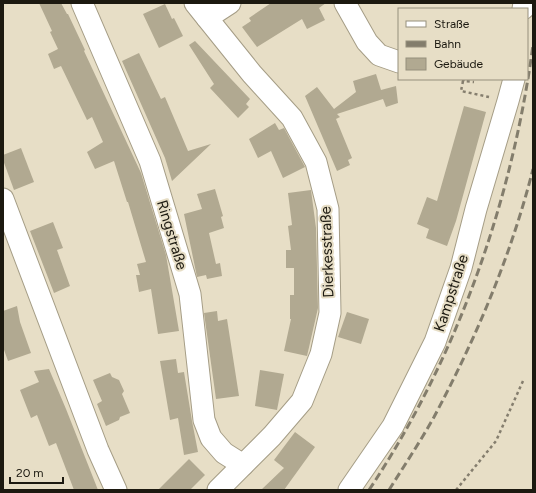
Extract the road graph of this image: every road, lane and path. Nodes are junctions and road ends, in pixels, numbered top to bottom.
1 (82, 3) edge
2 (230, 3) edge
3 (345, 3) edge
4 (201, 11) edge
5 (398, 62) edge
6 (464, 80) edge
7 (514, 80) edge
8 (474, 82) dead end
9 (508, 101) junction
10 (3, 199) edge
11 (523, 381) dead end
12 (243, 465) junction
13 (116, 490) edge
14 (218, 490) edge
15 (349, 490) edge
16 (456, 490) edge

1 - 12 street, Ringstraße
2 - 4 street, Dierkesstraße
3 - 5 street
4 - 12 street, Dierkesstraße
6 - 8 path
6 - 9 path
7 - 9 street, Kampstraße
9 - 15 street, Kampstraße
10 - 13 street
11 - 16 path
12 - 14 street, Dierkesstraße

